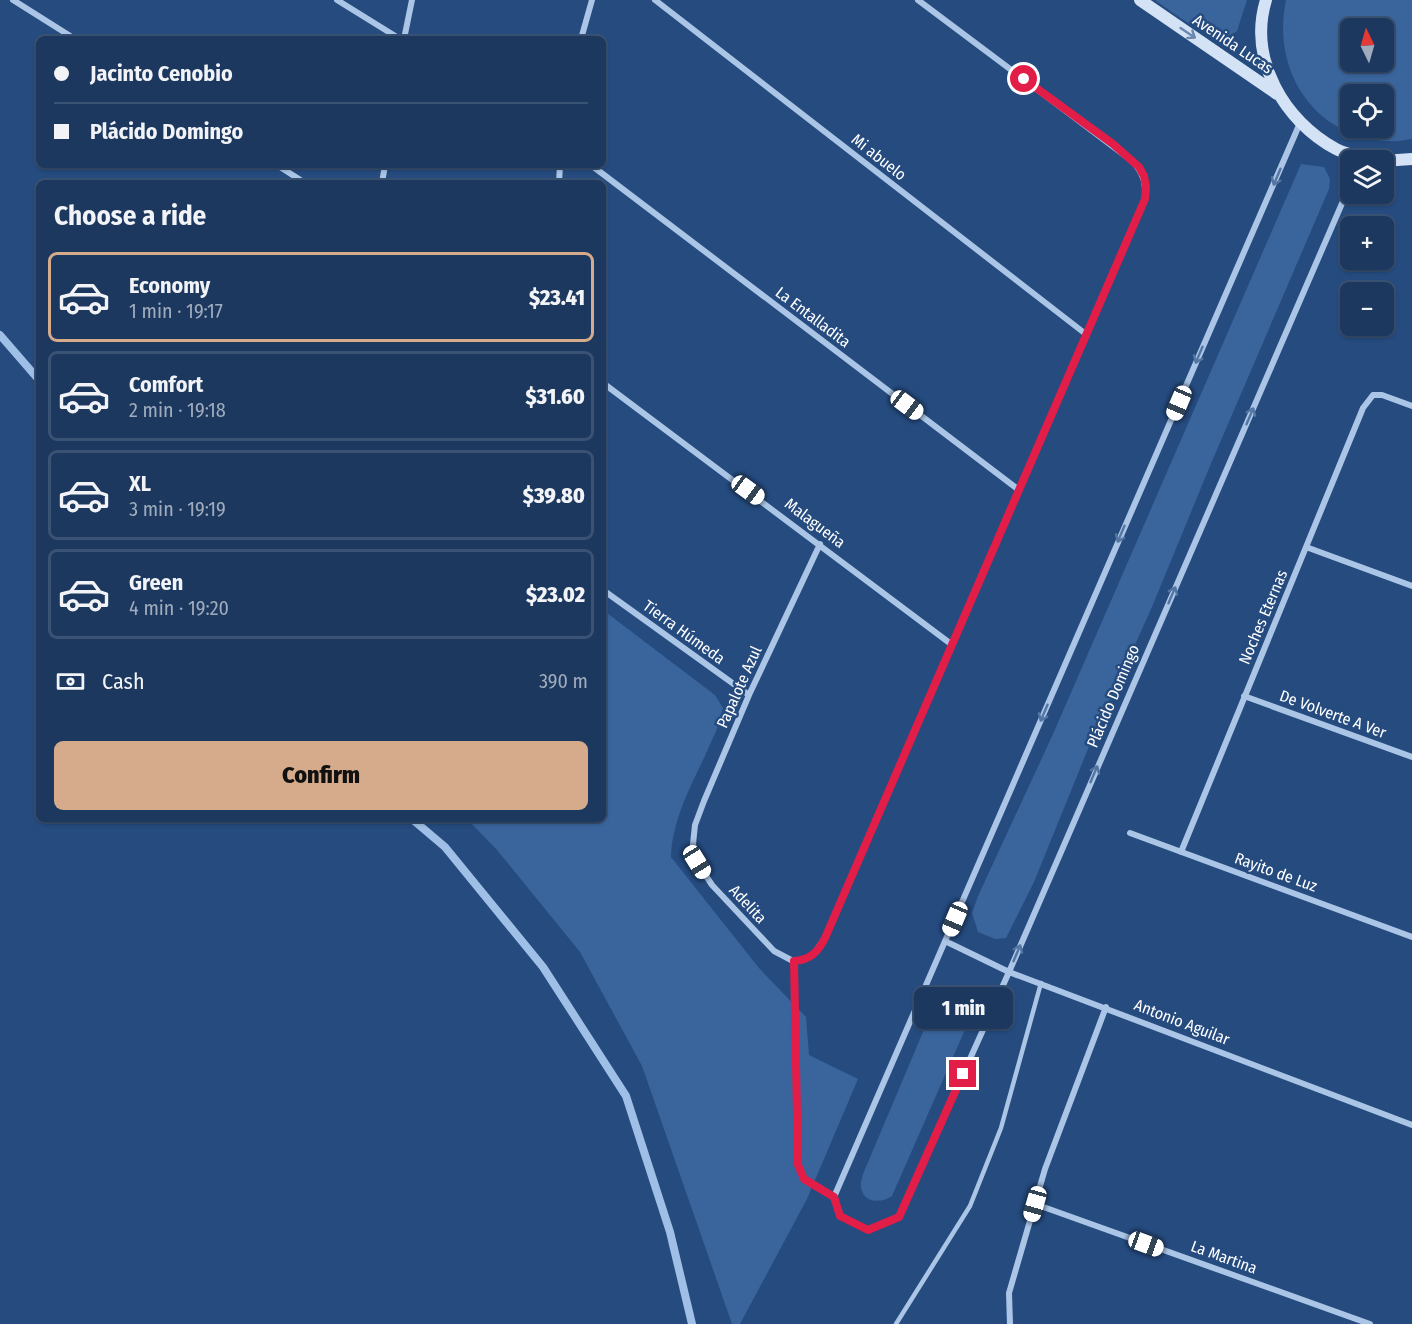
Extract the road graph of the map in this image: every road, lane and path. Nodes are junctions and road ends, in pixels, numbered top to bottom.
1 (13, 0) edge
2 (337, 0) edge
3 (412, 0) edge
4 (592, 0) edge
5 (655, 0) edge
6 (918, 0) edge
7 (1140, 0) edge
8 (1266, 0) edge
9 (70, 36) edge
10 (397, 36) edge
11 (403, 36) edge
12 (582, 36) edge
13 (1277, 94) junction
14 (1300, 123) junction
15 (1340, 151) edge
16 (1412, 159) edge
17 (1394, 160) edge
18 (282, 168) edge
19 (595, 168) edge
20 (300, 180) edge
21 (1342, 204) edge
22 (1087, 335) junction
23 (606, 385) edge
24 (1412, 406) edge
25 (1019, 490) junction
26 (820, 544) junction
27 (1306, 547) junction
28 (1412, 586) edge
29 (606, 592) edge
30 (951, 644) junction
31 (749, 695) junction
32 (1244, 696) junction
33 (1412, 757) edge
34 (1130, 833) dead end
35 (693, 844) joint
36 (1181, 852) junction
37 (1412, 937) edge
38 (945, 941) junction
39 (794, 961) junction
40 (1008, 972) junction
41 (1041, 983) junction
42 (1106, 1007) junction
43 (1412, 1125) edge
44 (834, 1197) junction
45 (1035, 1204) junction
46 (896, 1324) edge
47 (1010, 1324) edge
48 (1370, 1324) edge

1 - 9 street
2 - 10 street
3 - 11 street
4 - 12 street
5 - 22 street, Mi abuelo
6 - 22 street
7 -> 13 street, Avenida Lucas
8 - 13 street
13 - 14 street
14 - 15 street
14 -> 38 street
16 - 17 street
18 - 20 street
19 - 25 street, La Entalladita
40 -> 21 street, Plácido Domingo
22 - 25 street
23 - 26 street, Malagueña
24 - 27 street, Noches Eternas
25 - 30 street
26 - 30 street, Malagueña
26 - 31 street, Papalote Azul
27 - 28 street
27 - 32 street, Noches Eternas
29 - 31 street, Tierra Húmeda
30 - 39 street
31 - 35 street, Papalote Azul
32 - 33 street, De Volverte A Ver
32 - 36 street, Noches Eternas
34 - 36 street, Rayito de Luz
35 - 39 street, Adelita
36 - 37 street, Rayito de Luz
38 - 40 street, Antonio Aguilar
38 - 44 street
39 - 44 lane
40 - 41 street, Antonio Aguilar
40 - 44 street, Plácido Domingo
41 - 42 street, Antonio Aguilar
41 - 46 lane
42 - 43 street, Antonio Aguilar
42 - 45 street
45 - 47 street
45 - 48 street, La Martina

